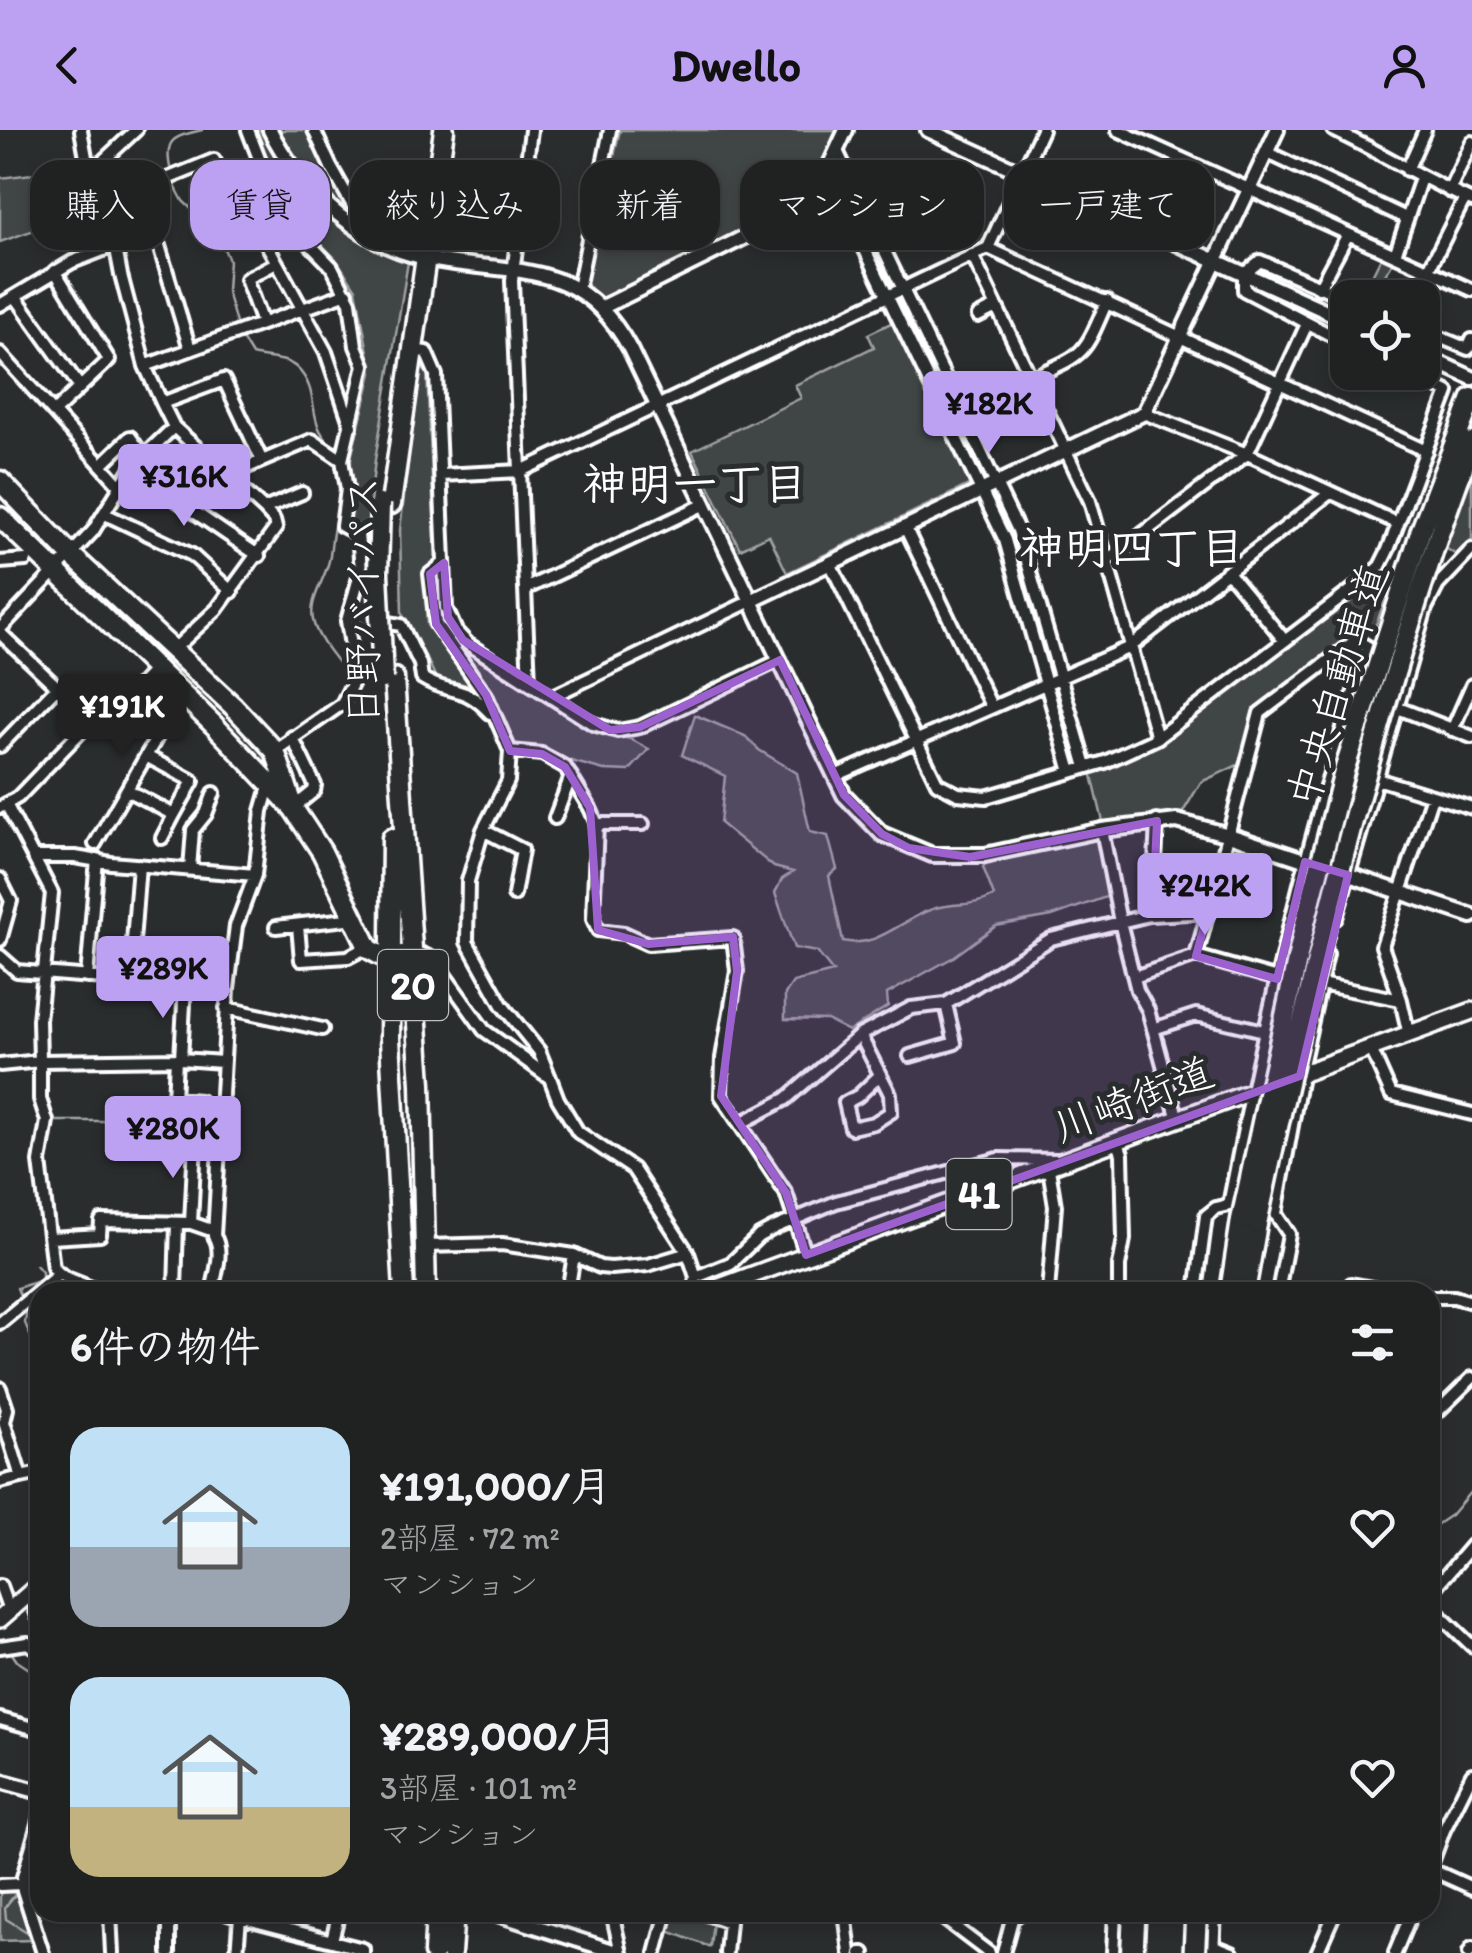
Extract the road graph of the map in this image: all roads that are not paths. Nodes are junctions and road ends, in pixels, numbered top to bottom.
1 (81, 130) edge
2 (136, 130) edge
3 (248, 130) edge
4 (270, 130) edge
5 (314, 130) edge
6 (432, 130) edge
7 (444, 130) edge
8 (531, 130) edge
9 (610, 130) edge
10 (846, 130) edge
11 (928, 130) edge
12 (1042, 130) edge
13 (1118, 130) edge
14 (1276, 130) edge
15 (1333, 130) edge
16 (1426, 130) edge
17 (1354, 134) edge
18 (1144, 135) edge
19 (1472, 142) edge
20 (837, 151) junction
21 (1266, 152) junction
22 (86, 160) edge
23 (106, 160) edge
24 (833, 160) edge
25 (1028, 160) edge
26 (1004, 165) edge
27 (1407, 170) junction
28 (170, 177) edge
29 (1421, 178) junction
30 (1249, 189) junction
31 (1449, 191) junction
32 (1469, 199) edge
33 (350, 200) edge
34 (1004, 213) edge
35 (1406, 218) junction
36 (350, 219) edge
37 (1348, 234) junction
38 (740, 241) edge
39 (988, 248) junction
40 (104, 250) edge
41 (117, 250) edge
42 (160, 250) edge
43 (405, 250) edge
44 (866, 250) edge
45 (1193, 250) edge
46 (972, 255) junction
47 (1395, 255) junction
48 (419, 256) junction
49 (1215, 260) junction
50 (276, 263) junction
51 (512, 269) junction
52 (1428, 270) junction
53 (55, 271) junction
54 (1244, 274) junction
55 (1421, 280) edge
56 (902, 288) junction
57 (1319, 288) junction
58 (578, 289) junction
59 (1472, 290) edge
60 (1330, 292) edge
61 (348, 293) junction
62 (888, 295) junction
63 (15, 296) junction
64 (1107, 301) junction
65 (0, 305) edge
66 (603, 308) junction
67 (996, 308) junction
68 (300, 309) junction
69 (1330, 313) edge
70 (978, 316) dead end
71 (262, 322) junction
72 (1307, 324) junction
73 (1180, 335) junction
74 (1330, 335) edge
75 (1440, 337) edge
76 (1472, 340) edge
77 (190, 349) junction
78 (412, 350) junction
79 (0, 354) edge
80 (1440, 363) edge
81 (146, 366) junction
82 (1031, 378) junction
83 (1472, 378) edge
84 (1281, 382) junction
85 (80, 387) junction
86 (1440, 388) edge
87 (1471, 400) edge
88 (162, 404) junction
89 (658, 406) junction
90 (54, 412) junction
91 (1144, 413) junction
92 (174, 427) junction
93 (351, 427) junction
94 (1472, 442) edge
95 (1065, 449) junction
96 (1426, 451) junction
97 (1247, 454) junction
98 (144, 455) junction
99 (205, 458) junction
100 (342, 460) junction
101 (262, 461) junction
102 (101, 464) junction
103 (520, 472) junction
104 (441, 475) junction
105 (226, 476) junction
106 (0, 481) edge
107 (998, 484) junction
108 (121, 487) junction
109 (983, 490) junction
110 (1330, 492) junction
111 (302, 494) dead end
112 (385, 504) junction
113 (704, 504) junction
114 (264, 509) junction
115 (105, 514) junction
116 (0, 517) edge
117 (1398, 524) junction
118 (905, 527) junction
119 (1430, 534) junction
120 (1472, 549) edge
121 (70, 554) junction
122 (259, 556) junction
123 (26, 560) dead end
124 (0, 562) edge
125 (1107, 562) junction
126 (830, 563) junction
127 (444, 564) junction
128 (1227, 571) junction
129 (54, 572) junction
130 (525, 590) junction
131 (232, 592) junction
132 (751, 601) junction
133 (350, 609) junction
134 (0, 631) edge
135 (1285, 641) junction
136 (1130, 647) junction
137 (172, 651) junction
138 (780, 660) junction
139 (155, 669) junction
140 (1061, 676) junction
141 (389, 678) junction
142 (1046, 682) junction
143 (530, 683) junction
144 (1472, 685) edge
145 (57, 687) junction
146 (182, 694) junction
147 (1353, 694) junction
148 (551, 697) junction
149 (1397, 705) junction
150 (991, 706) junction
151 (92, 720) junction
152 (497, 721) junction
153 (1452, 730) junction
154 (292, 737) junction
155 (1472, 737) edge
156 (914, 738) junction
157 (1157, 738) junction
158 (0, 746) edge
159 (510, 751) junction
160 (275, 752) junction
161 (146, 756) junction
162 (1086, 768) junction
163 (1071, 772) junction
164 (571, 776) junction
165 (834, 776) junction
166 (1377, 779) junction
167 (272, 787) junction
168 (127, 790) junction
169 (214, 793) dead end
170 (1432, 796) junction
171 (3, 806) edge
172 (293, 808) junction
173 (1472, 808) edge
174 (174, 815) junction
175 (555, 818) dead end
176 (1156, 821) junction
177 (597, 824) junction
178 (643, 824) dead end
179 (483, 830) junction
180 (1102, 830) junction
181 (1229, 834) junction
182 (162, 838) dead end
183 (95, 844) dead end
184 (33, 857) junction
185 (97, 859) junction
186 (1305, 862) junction
187 (139, 865) junction
188 (190, 869) junction
189 (255, 875) junction
190 (1348, 875) junction
191 (0, 879) edge
192 (1402, 892) junction
193 (514, 895) dead end
194 (1208, 912) junction
195 (1173, 914) junction
196 (1472, 916) edge
197 (355, 918) junction
198 (1120, 922) junction
199 (298, 926) junction
200 (276, 927) dead end
201 (0, 940) edge
202 (367, 947) junction
203 (411, 955) junction
204 (0, 956) edge
205 (391, 956) junction
206 (1196, 956) junction
207 (44, 974) junction
208 (1134, 976) junction
209 (87, 977) junction
210 (1277, 979) junction
211 (130, 980) junction
212 (1320, 984) junction
213 (186, 985) junction
214 (228, 988) junction
215 (1402, 1000) junction
216 (946, 1004) junction
217 (226, 1008) junction
218 (1472, 1011) edge
219 (322, 1029) dead end
220 (1152, 1029) junction
221 (1264, 1031) junction
222 (1409, 1034) junction
223 (860, 1035) junction
224 (1370, 1049) junction
225 (910, 1056) dead end
226 (178, 1059) junction
227 (40, 1061) junction
228 (222, 1062) junction
229 (0, 1064) edge
230 (880, 1075) junction
231 (1300, 1076) junction
232 (550, 1078) junction
233 (1250, 1092) junction
234 (200, 1100) dead end
235 (1472, 1114) edge
236 (1178, 1120) junction
237 (741, 1124) junction
238 (1118, 1143) junction
239 (181, 1150) dead end
240 (1068, 1160) junction
241 (1049, 1169) junction
242 (1228, 1205) junction
243 (1275, 1213) junction
244 (796, 1219) junction
245 (1249, 1222) junction
246 (191, 1223) junction
247 (177, 1224) junction
248 (214, 1231) junction
249 (51, 1238) junction
250 (425, 1246) junction
251 (688, 1253) junction
252 (574, 1255) junction
253 (806, 1255) junction
254 (61, 1276) junction
255 (696, 1277) junction
256 (53, 1282) edge
257 (65, 1282) edge
258 (76, 1282) edge
259 (175, 1282) edge
260 (214, 1282) edge
261 (403, 1282) edge
262 (426, 1282) edge
263 (570, 1282) edge
264 (695, 1282) edge
265 (733, 1282) edge
266 (1049, 1282) edge
267 (1119, 1282) edge
268 (1197, 1282) edge
269 (1233, 1282) edge
270 (1246, 1282) edge
271 (1280, 1282) edge
272 (1440, 1297) edge
273 (30, 1300) edge
274 (1472, 1302) edge
275 (0, 1323) edge
276 (1472, 1378) edge
277 (0, 1388) edge
278 (1440, 1409) edge
279 (30, 1475) edge
280 (21, 1477) junction
281 (0, 1482) edge
282 (1472, 1545) edge
283 (1440, 1582) edge
284 (0, 1586) edge
285 (30, 1593) edge
286 (5, 1615) edge
287 (1440, 1616) edge
288 (30, 1644) edge
289 (1472, 1646) edge
290 (0, 1648) edge
291 (0, 1719) edge
292 (30, 1727) edge
293 (0, 1781) edge
294 (1470, 1781) edge
295 (30, 1789) edge
296 (1440, 1847) edge
297 (30, 1852) edge
298 (1440, 1874) edge
299 (21, 1884) junction
300 (30, 1884) edge
301 (0, 1886) edge
302 (1472, 1888) edge
303 (30, 1912) edge
304 (33, 1922) edge
305 (110, 1922) edge
306 (169, 1922) edge
307 (239, 1922) edge
308 (260, 1922) edge
309 (336, 1922) edge
310 (436, 1922) edge
311 (453, 1922) edge
312 (522, 1922) edge
313 (614, 1922) edge
314 (664, 1922) edge
315 (728, 1922) edge
316 (846, 1922) edge
317 (948, 1922) edge
318 (1011, 1922) edge
319 (1115, 1922) edge
320 (1157, 1922) edge
321 (1174, 1922) edge
322 (1215, 1922) edge
323 (1331, 1922) edge
324 (1408, 1922) edge
325 (332, 1940) junction
326 (1214, 1950) edge
327 (1004, 1952) edge
328 (43, 1953) edge
329 (112, 1953) edge
330 (169, 1953) edge
331 (236, 1953) edge
332 (363, 1953) edge
333 (434, 1953) edge
334 (451, 1953) edge
335 (620, 1953) edge
336 (656, 1953) edge
337 (726, 1953) edge
338 (850, 1953) edge
339 (989, 1953) edge
340 (1113, 1953) edge
341 (1155, 1953) edge
342 (1172, 1953) edge
343 (1232, 1953) edge
344 (1317, 1953) edge
345 (1395, 1953) edge

1 - 22 street
2 - 23 street
3 - 61 street
4 - 36 street
5 - 33 street
6 - 48 highway, 日野バイパス / 20
7 - 48 highway, 日野バイパス / 20
8 - 51 street
9 - 58 street
10 - 20 street
11 - 26 street
12 - 25 street
13 - 18 street
14 - 21 street
15 - 17 street
16 - 27 street
17 - 27 street
18 - 30 street
19 - 31 street
20 - 24 street
20 - 56 street
21 - 30 street
21 - 35 street
27 - 29 street
28 - 50 street
29 - 31 street
29 - 35 street
30 - 37 street
30 - 49 street
31 - 32 street
32 - 52 street
34 - 39 street
35 - 47 street
37 - 47 street
37 - 57 street
38 - 66 street
39 - 46 street
39 - 64 street
40 - 53 street
41 - 81 street
42 - 77 street
43 - 48 street
44 - 62 street
45 - 49 street
46 - 56 street
46 - 67 street
47 - 52 street
48 - 51 street
48 - 78 highway, 日野バイパス / 20
48 - 112 highway, 日野バイパス / 20
49 - 54 street
49 - 73 street
50 - 68 street
50 - 71 street
51 - 58 street
51 - 103 street
52 - 55 street
52 - 59 street
53 - 63 street
53 - 85 street
54 - 57 street
54 - 69 street
54 - 72 street
56 - 62 street
56 - 107 street
57 - 60 street
58 - 66 street
61 - 68 street
61 - 93 street
62 - 89 street
62 - 109 street
63 - 65 street
63 - 85 street
64 - 73 street
64 - 82 street
66 - 89 street
67 - 70 street
67 - 82 street
68 - 71 street
68 - 93 street
71 - 77 street
72 - 74 street
72 - 84 street
73 - 84 street
73 - 91 street
75 - 76 street
77 - 81 street
78 - 104 street
78 - 112 highway, 日野バイパス / 20
79 - 90 street
80 - 83 street
81 - 88 street
82 - 95 street
84 - 96 street
84 - 97 street
85 - 90 street
86 - 96 street
87 - 119 highway, 中央自動車道
88 - 92 street
88 - 101 street
89 - 103 street
89 - 113 street
90 - 102 street
91 - 95 street
91 - 97 street
92 - 98 street
92 - 99 street
93 - 100 street
94 - 119 highway, 中央自動車道
95 - 107 street
95 - 125 street
96 - 117 street
97 - 110 street
97 - 125 street
98 - 102 street
98 - 108 street
99 - 105 street
99 - 122 street
100 - 101 street
100 - 133 street
101 - 105 street
102 - 108 street
103 - 104 street
103 - 130 street
104 - 127 street
105 - 114 street
106 - 121 highway, 20
107 - 109 street
107 - 140 street
108 - 115 street
109 - 118 street
109 - 142 street
110 - 117 street
110 - 128 street
111 - 114 street
112 - 141 highway, 日野バイパス / 20
113 - 130 street
113 - 132 street
114 - 122 street
115 - 121 street
115 - 131 street
116 - 129 highway, 20
117 - 135 street
118 - 126 street
118 - 150 street
119 - 245 highway, 中央自動車道, bridge
120 - 149 street
121 - 129 street
121 - 137 highway, 20
122 - 131 street
123 - 124 street
125 - 136 street
126 - 132 street
126 - 156 street
127 - 143 street
127 - 152 street
128 - 135 street
128 - 136 street
129 - 134 street
129 - 139 highway, 20
130 - 143 street
131 - 137 street
132 - 138 street
132 - 148 street
133 - 152 street
133 - 154 street
134 - 145 street
135 - 157 street
136 - 140 street
136 - 157 street
137 - 160 highway, 20
138 - 148 street
138 - 165 street
139 - 146 highway, 20
139 - 151 street
140 - 142 street
140 - 162 street
141 - 203 highway, 日野バイパス / 20
141 - 205 highway, 日野バイパス / 20
142 - 150 street
142 - 163 street
143 - 148 street
144 - 153 street
145 - 151 street
145 - 158 street
146 - 161 street
146 - 167 highway, 20
147 - 149 street
147 - 181 street
147 - 186 street
149 - 153 street
149 - 166 street
150 - 156 street
151 - 171 street
152 - 159 street
153 - 155 street
154 - 160 street
154 - 172 street
156 - 163 street
156 - 165 street
157 - 162 street
159 - 164 street
159 - 179 street
160 - 172 highway, 20
161 - 168 street
161 - 174 street
162 - 163 street
164 - 175 street
164 - 177 street
165 - 180 street
166 - 170 street
166 - 190 street
167 - 172 highway, 20
167 - 189 street
168 - 174 street
168 - 183 street
169 - 188 street
170 - 173 street
170 - 192 street
171 - 184 street
172 - 197 highway, 20
174 - 182 street
176 - 180 street
176 - 181 street
176 - 195 street
177 - 178 street
177 - 237 street
179 - 193 street
179 - 232 street
180 - 198 street
181 - 186 street
181 - 194 street
184 - 185 street
184 - 207 street
185 - 187 street
185 - 209 street
186 - 190 street
186 - 210 street
187 - 188 street
187 - 211 street
188 - 189 street
189 - 214 street
190 - 192 street
190 - 212 street
191 - 201 street
192 - 196 street
192 - 215 street
194 - 195 street
194 - 206 street
195 - 198 street
197 - 199 street
197 - 202 highway, 20
198 - 208 street
198 - 216 street
199 - 200 street
199 - 202 street
202 - 205 highway, 20
203 - 205 highway, 20
203 - 232 street
203 - 250 highway, 日野バイパス / 20
204 - 207 street
205 - 261 highway, 日野バイパス / 20
206 - 208 street
206 - 210 street
207 - 209 street
207 - 227 street
208 - 220 street
209 - 211 street
210 - 221 street
211 - 213 street
212 - 215 street
212 - 231 street
213 - 214 street
213 - 226 street
214 - 217 street
215 - 222 street
216 - 223 street
216 - 225 street
217 - 219 street
217 - 228 street
218 - 222 main road, 川崎街道 / 41
220 - 221 street
220 - 236 street
221 - 233 street
222 - 224 main road, 川崎街道 / 41
223 - 230 street
223 - 237 street
224 - 231 main road, 川崎街道 / 41
224 - 235 street
226 - 227 street
226 - 228 street
226 - 234 street
227 - 229 street
227 - 249 street
228 - 248 street
230 - 230 street
231 - 233 main road, 川崎街道 / 41
231 - 243 street
232 - 251 street
233 - 236 main road, 川崎街道 / 41
233 - 242 street
236 - 238 main road, 川崎街道 / 41
237 - 244 street
238 - 240 main road, 川崎街道 / 41
238 - 267 street
239 - 246 street
240 - 241 main road, 川崎街道 / 41
240 - 244 street
241 - 253 main road, 川崎街道 / 41
241 - 266 street
242 - 243 street
242 - 268 street
243 - 271 street
244 - 253 street
244 - 255 street
245 - 269 highway, 中央自動車道
245 - 270 highway, 中央自動車道
246 - 247 street
246 - 248 street
247 - 249 street
247 - 259 street
248 - 260 street
249 - 254 street
250 - 252 street
250 - 262 highway, 日野バイパス / 20
251 - 252 street
251 - 255 street
252 - 263 street
253 - 265 main road, 川崎街道 / 41
254 - 256 street
254 - 257 street
254 - 258 street
255 - 264 street
272 - 274 street
273 - 275 street
276 - 278 street
277 - 280 street
279 - 280 street
280 - 281 street
282 - 283 street
284 - 286 street
285 - 286 main road
287 - 289 street
288 - 290 street
291 - 292 street
293 - 295 street
294 - 296 street
297 - 299 street
298 - 302 street
299 - 300 street
299 - 301 street
299 - 303 street
304 - 328 street
305 - 329 street
306 - 330 street
307 - 331 street
308 - 325 street
309 - 325 street
310 - 333 highway
311 - 334 highway
312 - 335 street
313 - 335 street
314 - 336 street
315 - 337 street
316 - 338 street
317 - 339 street
318 - 327 street
319 - 340 street
320 - 341 highway
321 - 342 highway
322 - 326 street
323 - 344 street
324 - 345 street
325 - 332 street
326 - 343 street

